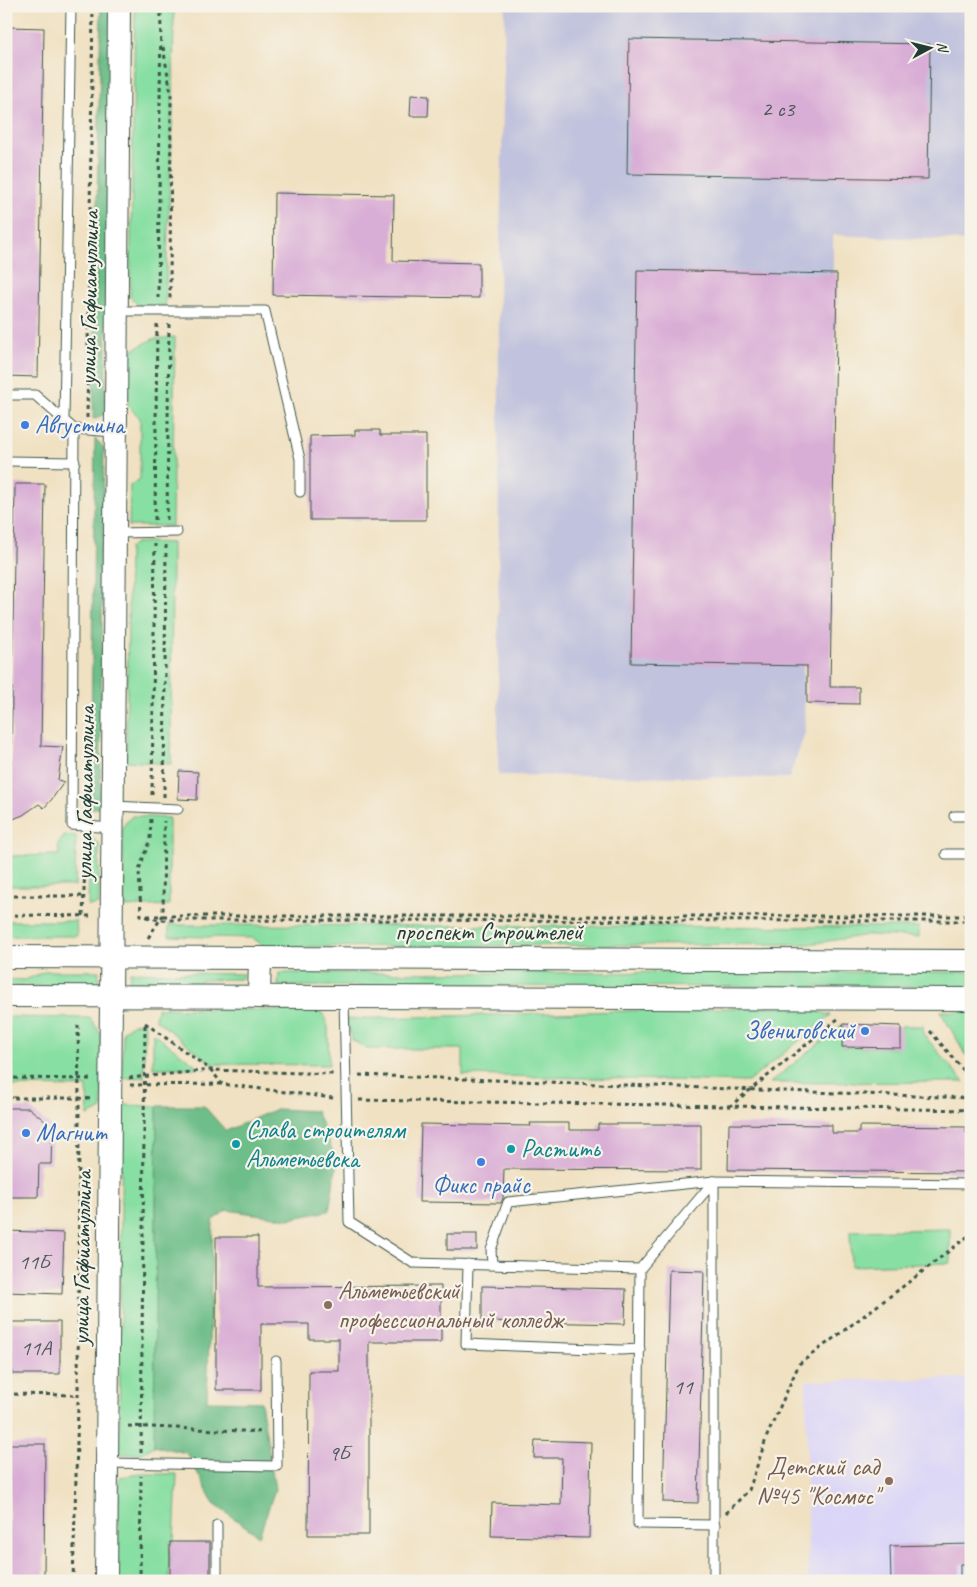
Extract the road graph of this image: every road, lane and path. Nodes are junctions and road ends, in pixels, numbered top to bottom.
1 (71, 6) edge
2 (120, 6) edge
3 (161, 6) edge
4 (161, 37) junction
5 (117, 311) junction
6 (158, 311) junction
7 (170, 311) junction
8 (6, 395) edge
9 (64, 420) junction
10 (74, 429) junction
11 (115, 432) junction
12 (6, 461) edge
13 (75, 462) junction
14 (300, 492) dead end
15 (167, 532) junction
16 (176, 532) dead end
17 (115, 533) junction
18 (155, 533) junction
19 (112, 806) junction
20 (152, 808) junction
21 (164, 808) junction
22 (178, 809) dead end
23 (954, 816) dead end
24 (971, 816) edge
25 (112, 828) junction
26 (946, 854) dead end
27 (971, 854) edge
28 (6, 896) edge
29 (84, 896) dead end
30 (6, 915) edge
31 (95, 916) dead end
32 (134, 916) dead end
33 (141, 916) junction
34 (162, 916) junction
35 (971, 916) edge
36 (160, 920) junction
37 (971, 921) edge
38 (146, 941) dead end
39 (6, 958) edge
40 (111, 958) junction
41 (260, 958) junction
42 (971, 961) edge
43 (6, 996) edge
44 (111, 996) junction
45 (259, 997) junction
46 (344, 997) junction
47 (971, 999) edge
48 (842, 1016) dead end
49 (78, 1025) dead end
50 (930, 1031) dead end
51 (211, 1070) junction
52 (346, 1075) junction
53 (144, 1077) junction
54 (6, 1078) edge
55 (134, 1078) dead end
56 (79, 1079) junction
57 (102, 1080) dead end
58 (971, 1080) edge
59 (222, 1084) junction
60 (125, 1085) dead end
61 (144, 1086) junction
62 (750, 1090) junction
63 (6, 1092) edge
64 (6, 1098) edge
65 (14, 1098) junction
66 (79, 1098) junction
67 (971, 1098) edge
68 (93, 1099) dead end
69 (346, 1100) junction
70 (728, 1107) junction
71 (971, 1110) edge
72 (714, 1181) junction
73 (971, 1184) edge
74 (971, 1234) edge
75 (468, 1264) junction
76 (492, 1264) junction
77 (640, 1269) junction
78 (640, 1349) junction
79 (276, 1361) dead end
80 (6, 1394) edge
81 (78, 1395) junction
82 (140, 1427) junction
83 (277, 1433) junction
84 (107, 1463) junction
85 (141, 1464) junction
86 (217, 1525) dead end
87 (715, 1525) junction
88 (72, 1581) edge
89 (106, 1581) edge
90 (140, 1581) edge
91 (217, 1581) edge
92 (714, 1581) edge

1 - 9 lane
2 - 5 street, улица Гафиатуллина
3 - 4 path
4 - 6 path
4 - 7 path
5 - 6 lane
5 - 11 street, улица Гафиатуллина
6 - 7 lane
6 - 18 path
7 - 14 lane
7 - 15 path
8 - 9 lane
9 - 10 lane
10 - 11 lane
10 - 13 lane
11 - 17 street, улица Гафиатуллина
12 - 13 lane
13 - 25 lane
15 - 16 lane
15 - 18 lane
15 - 21 path
17 - 18 lane
17 - 19 street, улица Гафиатуллина
18 - 20 path
19 - 20 lane
19 - 25 street, улица Гафиатуллина
20 - 21 lane
20 - 33 path
21 - 22 lane
21 - 34 path
23 - 24 lane
25 - 40 street, улица Гафиатуллина
26 - 27 lane
28 - 29 path
30 - 31 path
32 - 33 path
33 - 34 path
33 - 36 path
34 - 35 path
34 - 36 path
36 - 37 path
36 - 38 path
39 - 40 street, проспект Строителей
40 - 41 street, проспект Строителей
40 - 44 street, улица Гафиатуллина
41 - 42 street, проспект Строителей
41 - 45 street
43 - 44 street
44 - 45 street
44 - 84 street, улица Гафиатуллина
45 - 46 street
46 - 47 street
46 - 52 lane
48 - 62 path
49 - 56 path
50 - 58 path
51 - 52 path
51 - 53 path
51 - 53 path
51 - 59 path
52 - 62 path
52 - 69 lane
53 - 55 path
53 - 61 path
54 - 56 path
56 - 57 path
56 - 66 path
59 - 61 path
59 - 69 path
60 - 61 path
61 - 82 path
62 - 67 path
62 - 70 path
63 - 65 path
64 - 65 path
65 - 66 path
66 - 68 path
66 - 81 path
69 - 70 path
69 - 75 lane
70 - 71 path
72 - 73 lane
72 - 76 lane
72 - 77 lane
72 - 87 lane
74 - 87 path
75 - 76 lane
75 - 78 lane
76 - 77 lane
77 - 78 lane
78 - 87 lane
79 - 83 lane
80 - 81 path
81 - 88 path
82 - 83 path
82 - 85 path
83 - 85 lane
84 - 85 lane
84 - 89 street, улица Гафиатуллина
85 - 90 path
86 - 91 lane
87 - 92 lane

